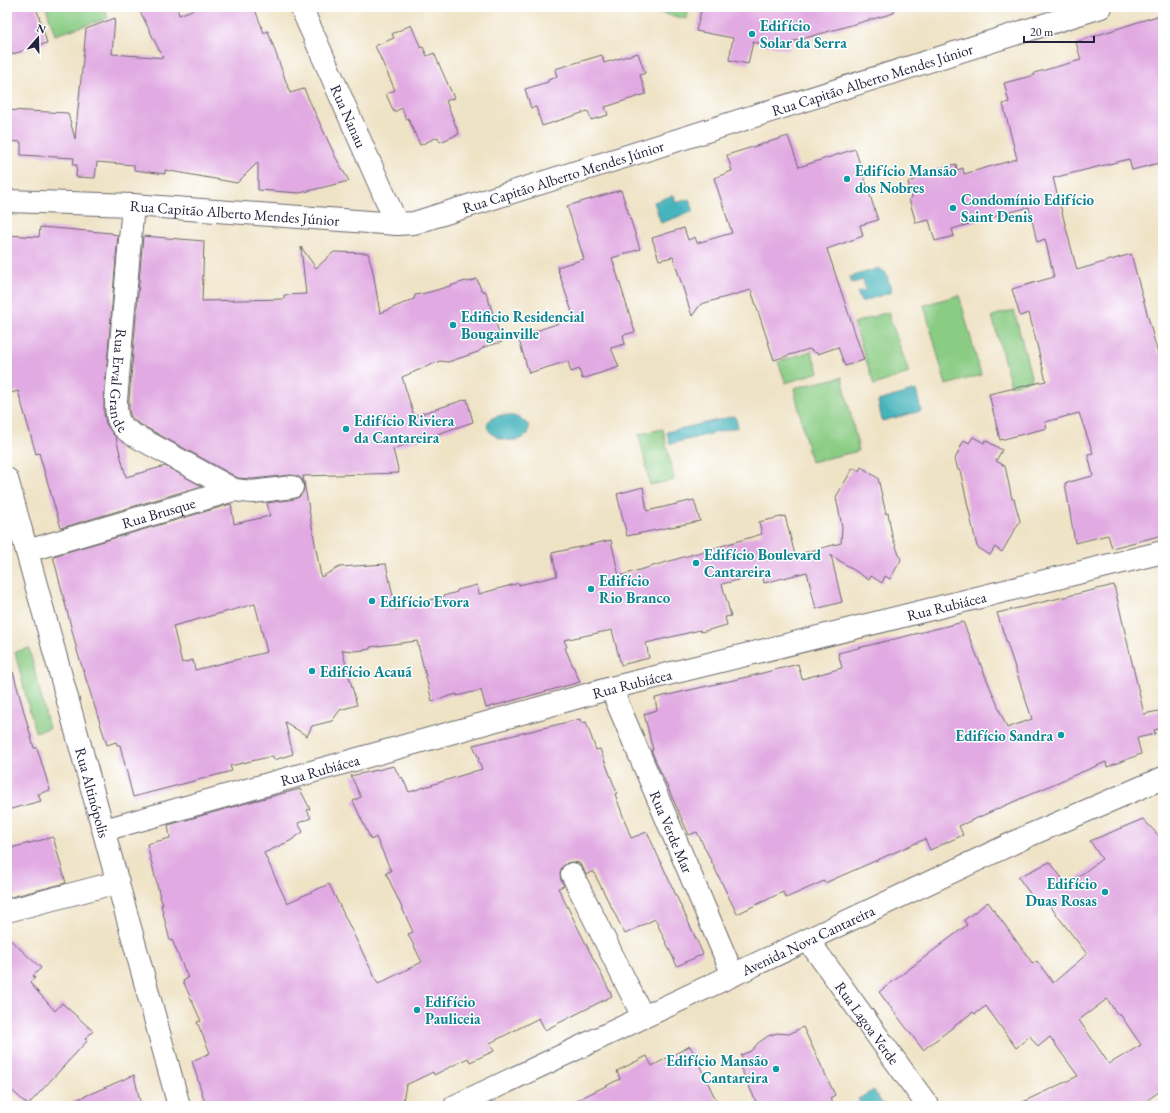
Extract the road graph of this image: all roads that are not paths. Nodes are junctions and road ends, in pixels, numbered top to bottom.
1 (301, 7) edge
2 (1101, 7) edge
3 (7, 201) edge
4 (133, 205) junction
5 (397, 224) junction
6 (292, 487) dead end
7 (234, 490) junction
8 (9, 492) edge
9 (27, 551) junction
10 (1163, 552) edge
11 (611, 688) junction
12 (1163, 778) edge
13 (104, 830) junction
14 (572, 874) dead end
15 (118, 882) junction
16 (7, 911) edge
17 (808, 940) junction
18 (733, 975) junction
19 (644, 1017) junction
20 (179, 1106) edge
21 (455, 1106) edge
22 (928, 1106) edge

1 - 5 street, Rua Nanau
2 - 5 street, Rua Capitão Alberto Mendes Júnior
3 - 4 street, Rua Capitão Alberto Mendes Júnior
4 - 5 street, Rua Capitão Alberto Mendes Júnior
4 - 7 street, Rua Erval Grande
6 - 7 street, Rua Brusque
7 - 9 street, Rua Brusque
8 - 9 street, Rua Altinópolis
9 - 13 street, Rua Altinópolis
10 - 11 street, Rua Rubiácea
11 - 13 street, Rua Rubiácea
11 - 18 street, Rua Verde Mar
12 - 17 street, Avenida Nova Cantareira
13 - 15 street, Rua Altinópolis
14 - 19 street
15 - 16 street
15 - 20 street, Rua Altinópolis
17 - 18 street, Avenida Nova Cantareira
17 - 22 street, Rua Lagoa Verde
18 - 19 street, Avenida Nova Cantareira
19 - 21 street, Avenida Nova Cantareira

